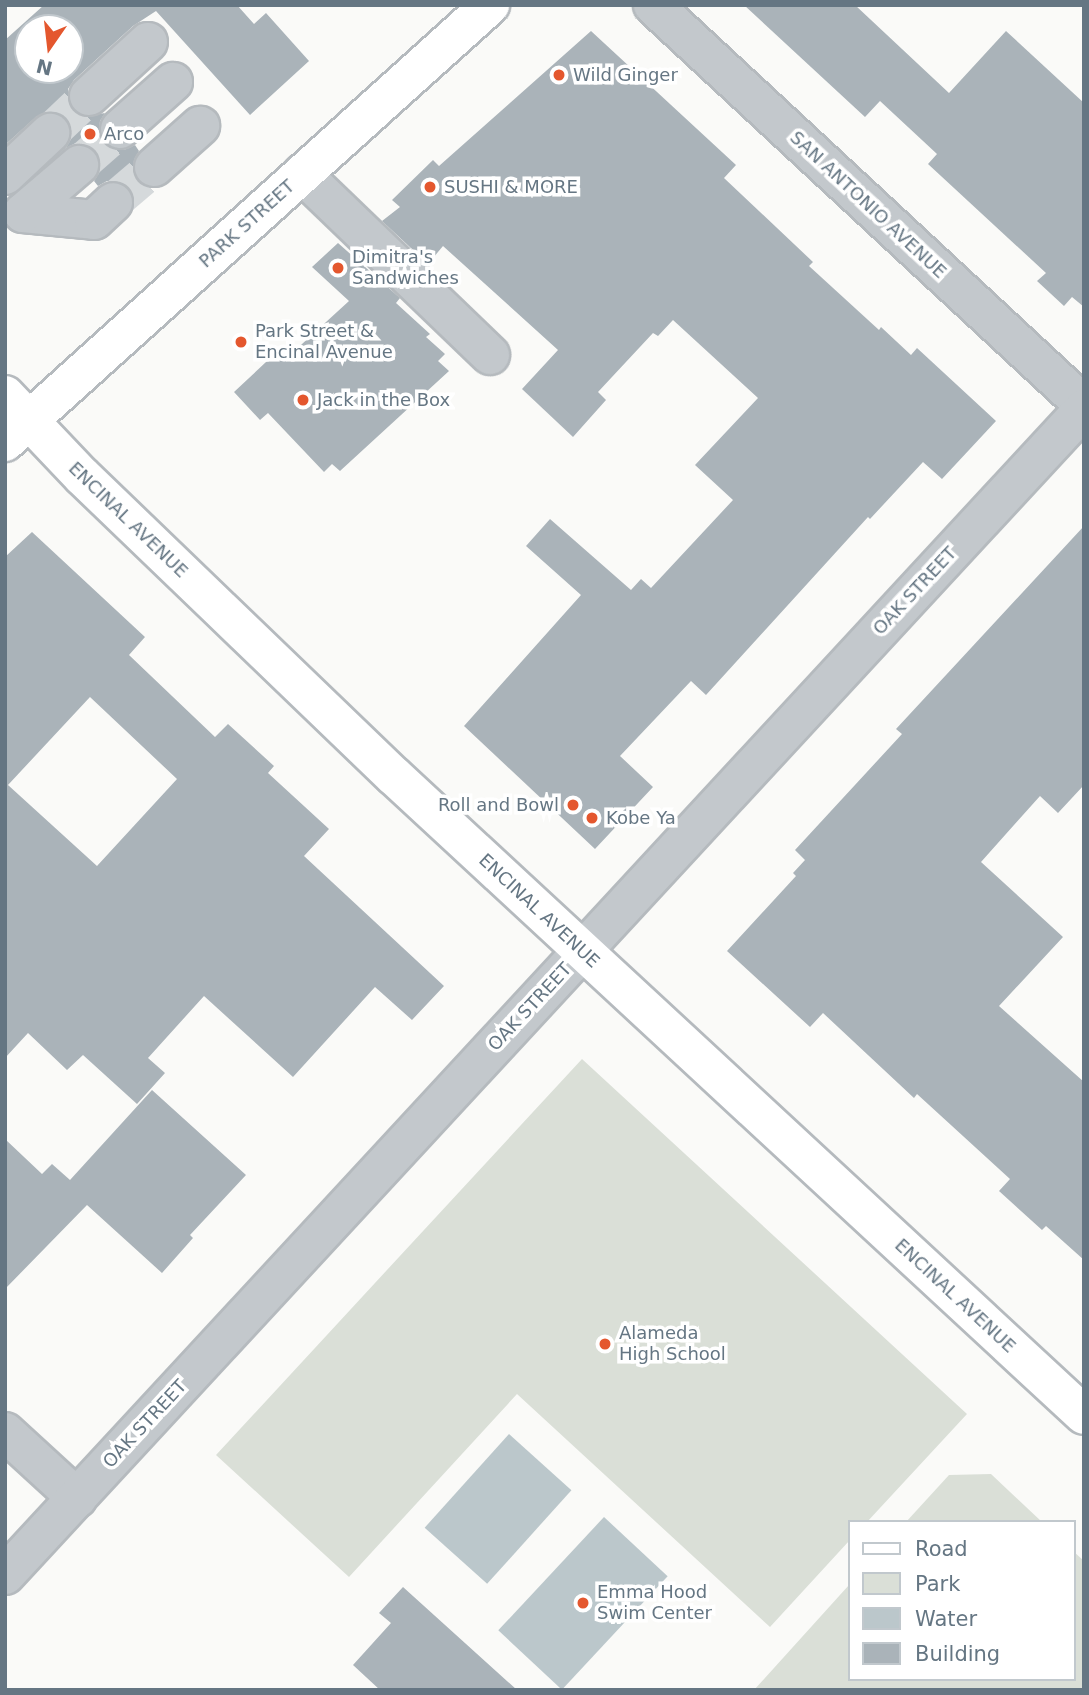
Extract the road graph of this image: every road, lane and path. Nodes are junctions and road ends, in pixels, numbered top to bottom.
1 (489, 5) edge
2 (653, 5) edge
3 (148, 42) dead end
4 (173, 82) dead end
5 (89, 96) tunnel mouth
6 (200, 126) dead end
7 (120, 129) tunnel mouth
8 (50, 133) tunnel mouth
9 (79, 165) tunnel mouth
10 (154, 167) tunnel mouth
11 (302, 174) junction
12 (5, 175) edge
13 (113, 202) tunnel mouth
14 (490, 355) dead end
15 (1084, 407) edge
16 (13, 420) edge
17 (582, 951) junction
18 (1084, 1415) edge
19 (5, 1432) edge
20 (76, 1498) junction
21 (5, 1575) edge

1 - 11 main road, PARK STREET
2 - 15 street, SAN ANTONIO AVENUE
3 - 5 street
4 - 7 street
6 - 10 street
8 - 12 street
9 - 13 street
11 - 14 street
11 - 16 main road, PARK STREET
15 - 17 street, OAK STREET
16 - 17 main road, ENCINAL AVENUE
17 - 18 main road, ENCINAL AVENUE
17 - 20 street, OAK STREET
19 - 20 street
20 - 21 street, OAK STREET

